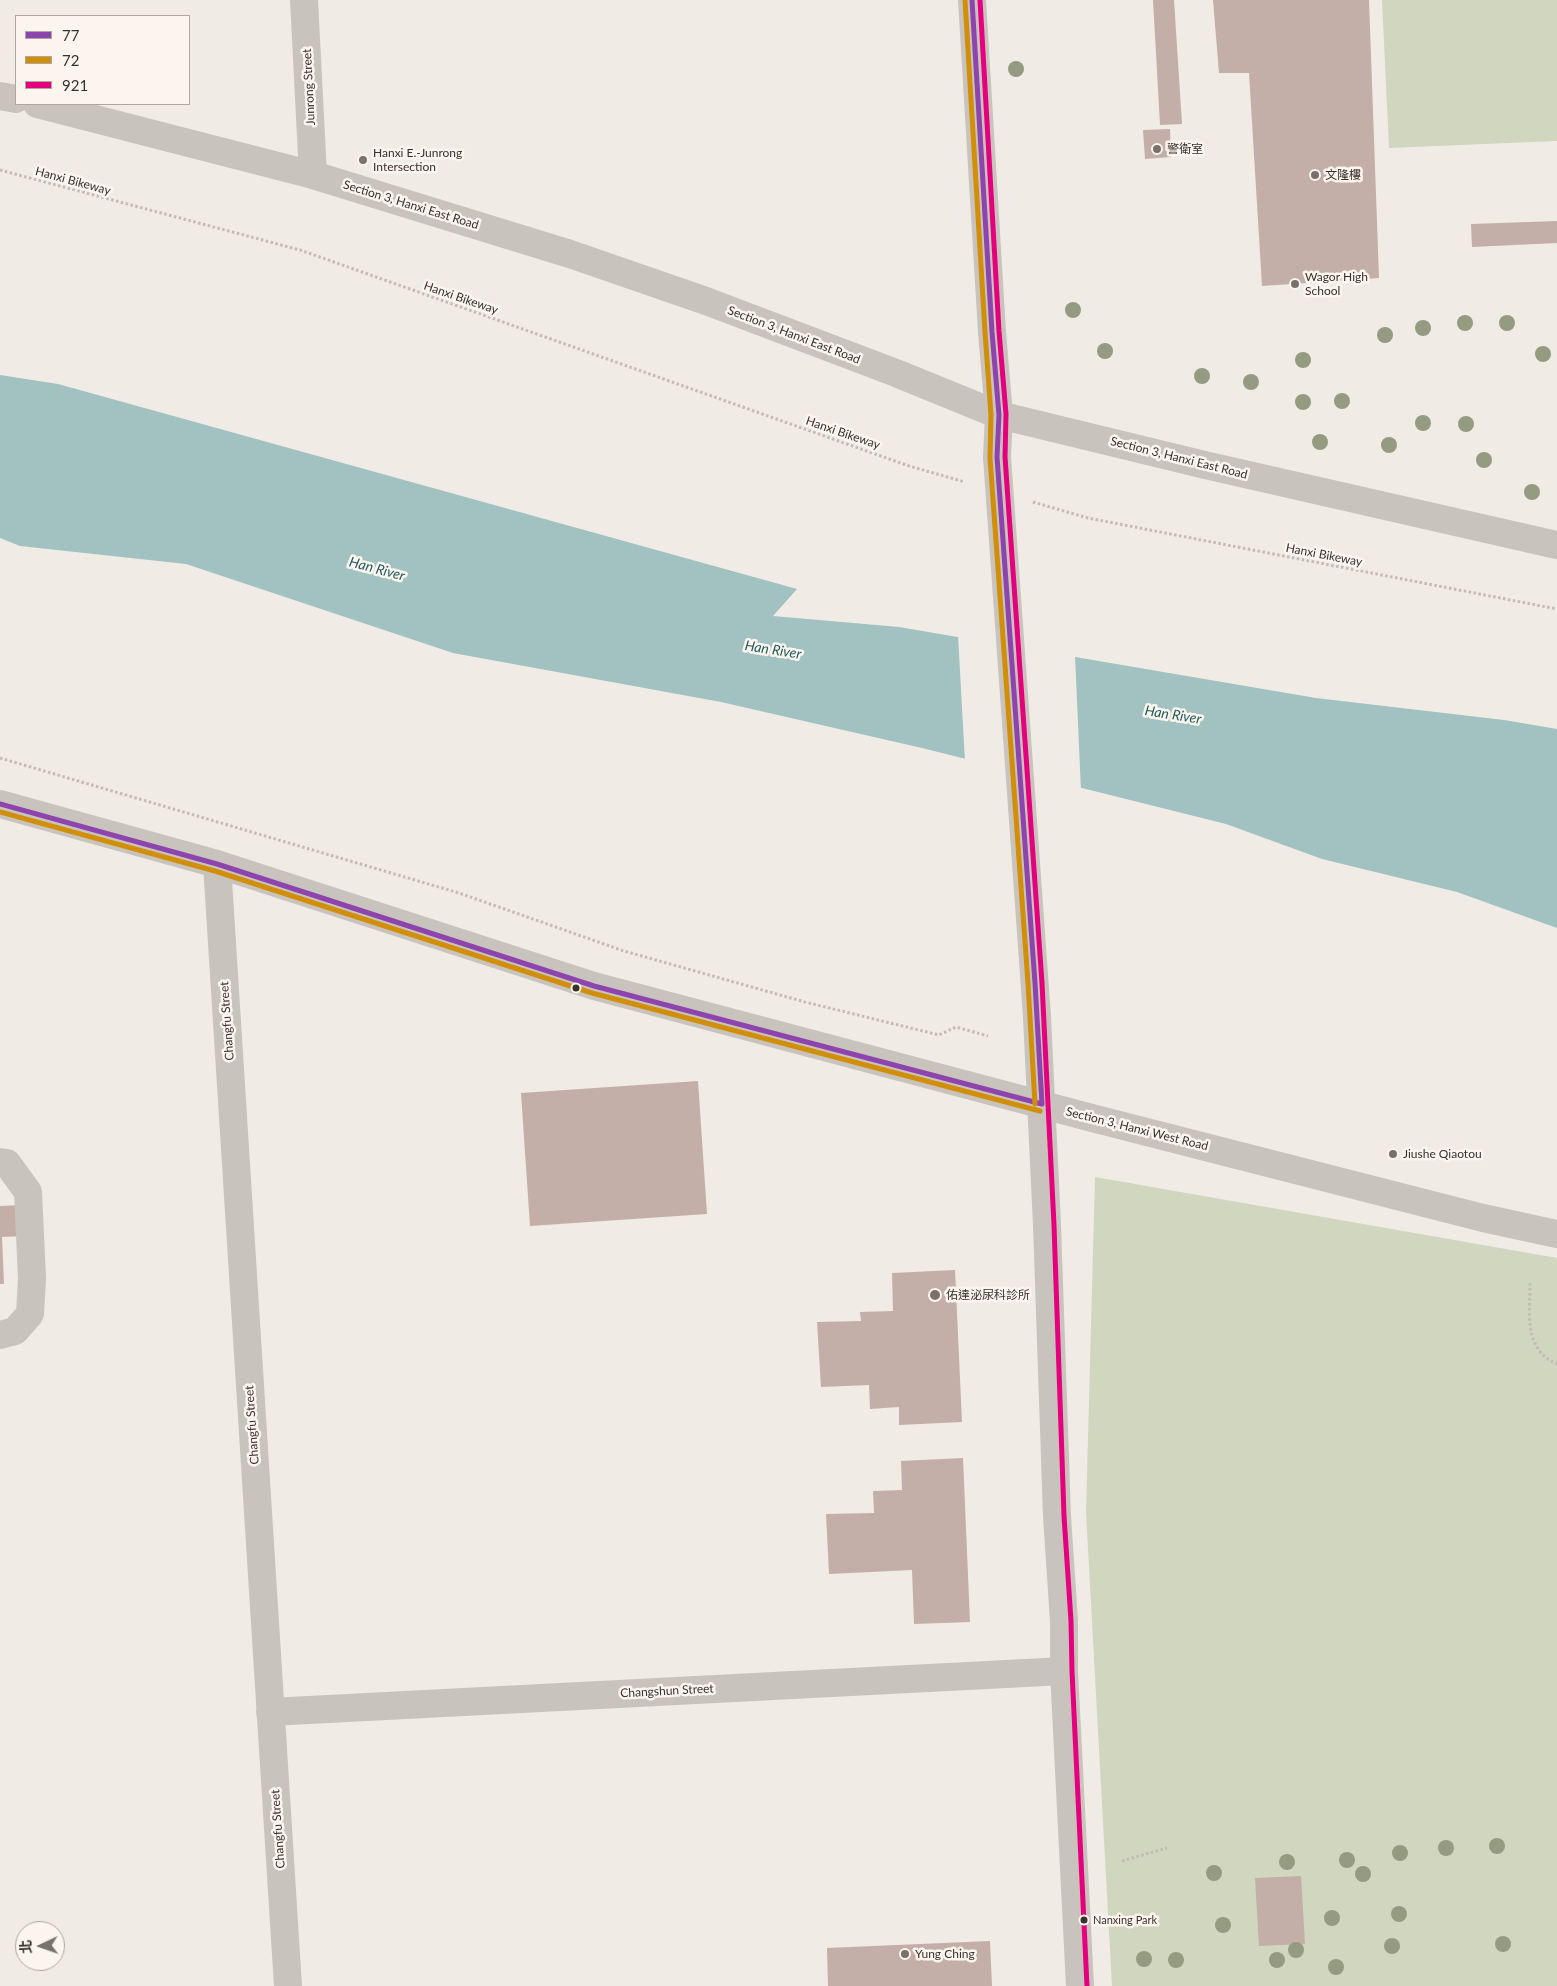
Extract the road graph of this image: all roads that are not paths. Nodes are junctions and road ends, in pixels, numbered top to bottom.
1 (304, 0) edge
2 (972, 0) edge
3 (0, 96) edge
4 (15, 99) edge
5 (40, 105) edge
6 (314, 175) junction
7 (999, 415) junction
8 (1557, 545) edge
9 (0, 804) edge
10 (217, 864) junction
11 (1042, 1104) junction
12 (0, 1162) edge
13 (1557, 1234) edge
14 (0, 1335) edge
15 (1064, 1671) junction
16 (270, 1712) junction
17 (288, 1986) edge
18 (1080, 1986) edge

1 - 6 street, Junrong Street
2 - 7 street
3 - 4 street
5 - 6 street, Section 3, Hanxi East Road
6 - 7 street, Section 3, Hanxi East Road
7 - 8 street, Section 3, Hanxi East Road
7 - 11 street, bridge
9 - 10 street, Section 3, Hanxi West Road
10 - 11 street, Section 3, Hanxi West Road
10 - 16 street, Changfu Street
11 - 13 street, Section 3, Hanxi West Road
11 - 15 street
12 - 14 street
15 - 16 street, Changshun Street
15 - 18 street
16 - 17 street, Changfu Street

